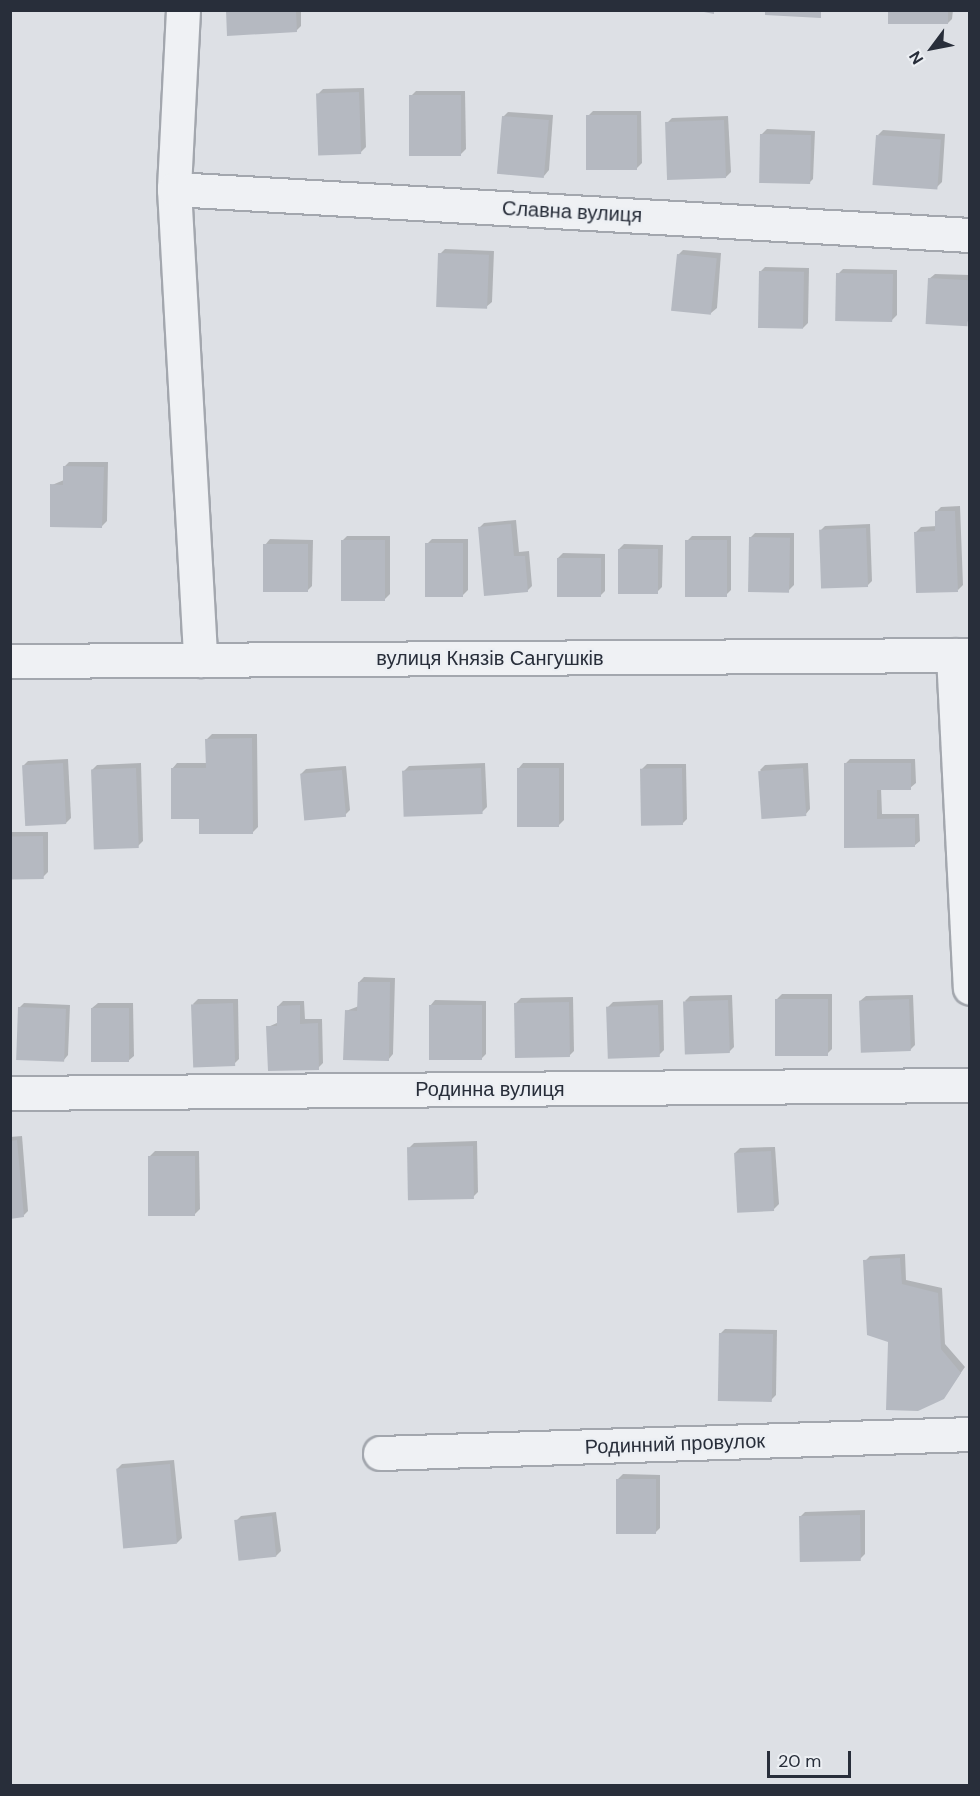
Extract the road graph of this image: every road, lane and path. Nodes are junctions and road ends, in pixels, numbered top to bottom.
1 (183, 10) edge
2 (174, 189) junction
3 (969, 235) edge
4 (961, 655) edge
5 (200, 660) junction
6 (10, 661) edge
7 (969, 988) edge
8 (969, 1085) edge
9 (10, 1093) edge
10 (969, 1434) edge
11 (380, 1453) dead end

1 - 2 street
2 - 3 street, Славна вулиця
2 - 5 street
4 - 5 street, вулиця Князів Сангушків
4 - 7 street
5 - 6 street, вулиця Князів Сангушків
8 - 9 street, Родинна вулиця
10 - 11 street, Родинний провулок

